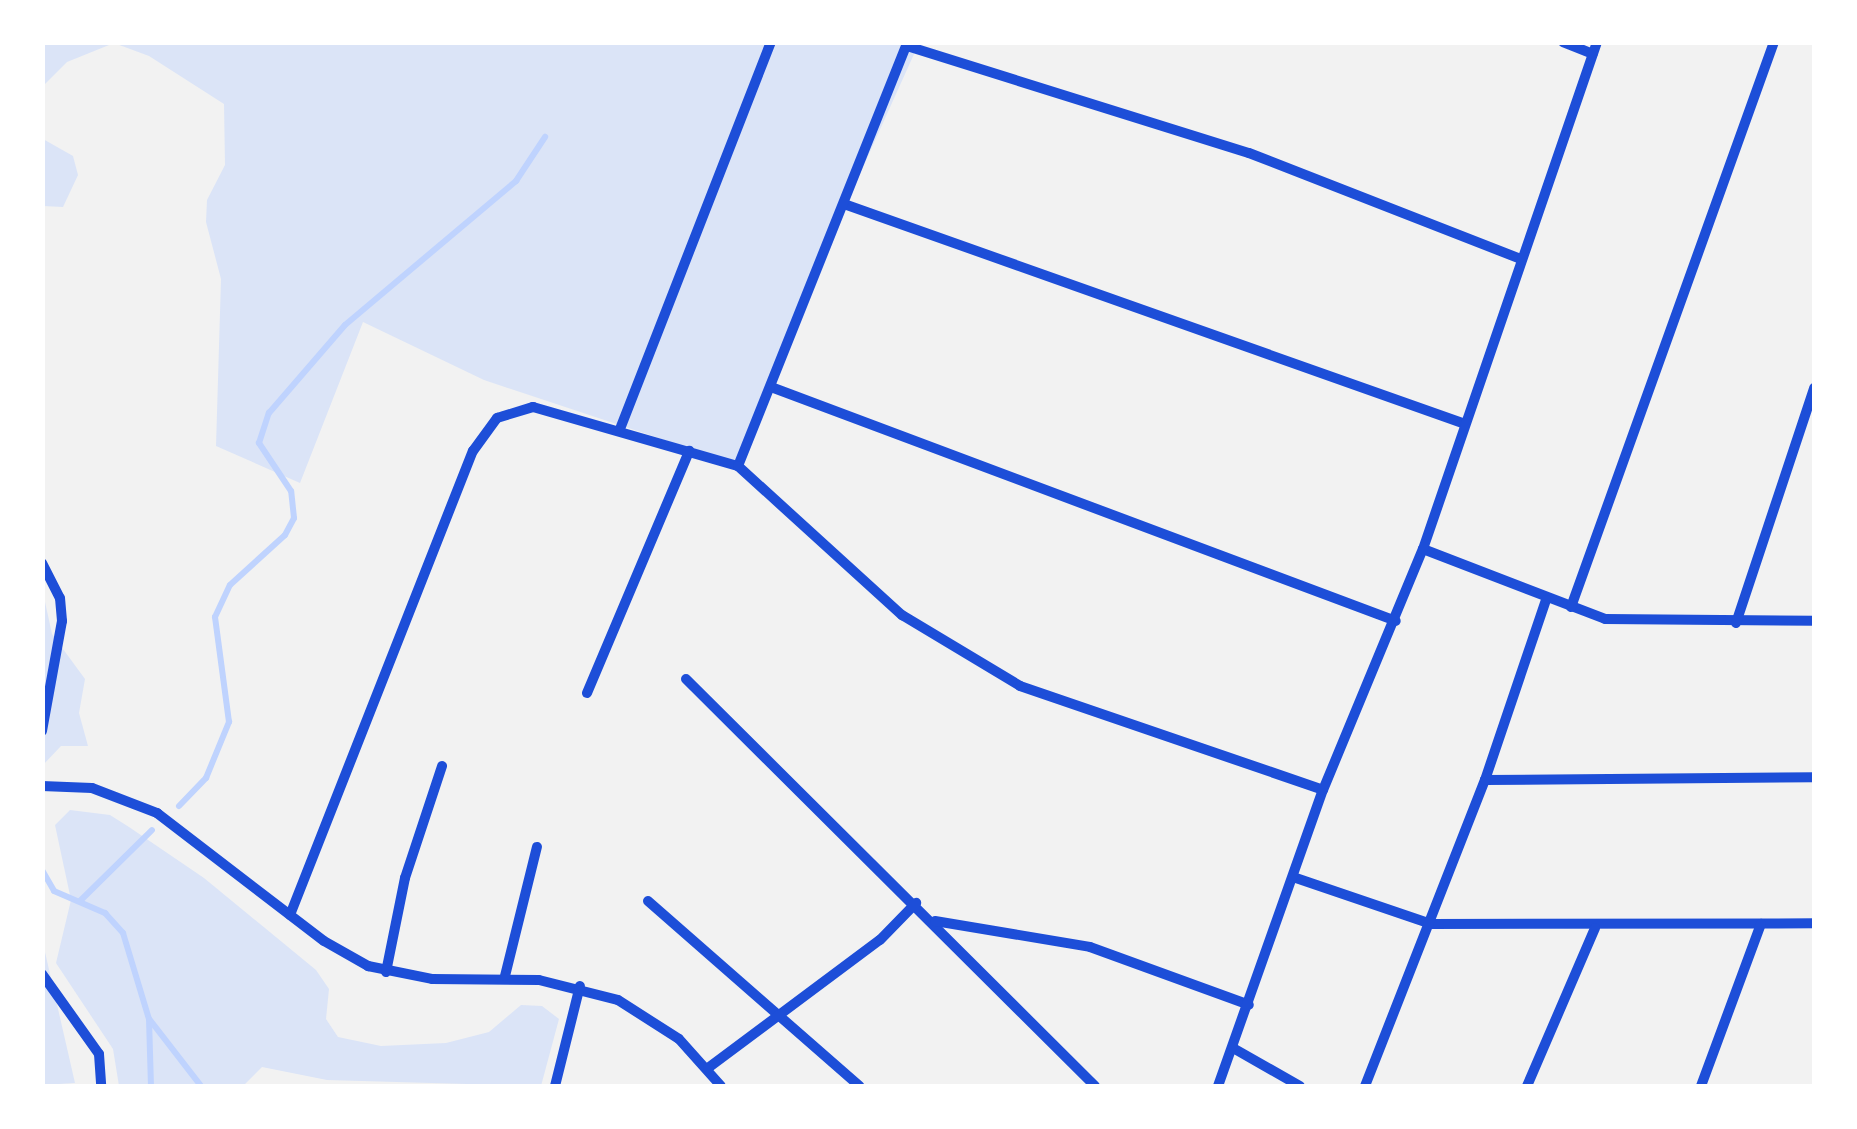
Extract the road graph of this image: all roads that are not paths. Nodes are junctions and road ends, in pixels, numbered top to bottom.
1 (771, 42) edge
2 (1562, 42) edge
3 (1774, 42) edge
4 (908, 44) edge
5 (1594, 48) edge
6 (844, 204) junction
7 (1521, 259) junction
8 (772, 387) junction
9 (1814, 388) edge
10 (1465, 424) junction
11 (620, 429) junction
12 (689, 451) junction
13 (738, 466) junction
14 (1423, 549) junction
15 (42, 563) edge
16 (1546, 600) junction
17 (1570, 607) junction
18 (1396, 621) junction
19 (1814, 621) edge
20 (1736, 623) junction
21 (686, 679) dead end
22 (587, 693) dead end
23 (42, 731) edge
24 (442, 766) dead end
25 (1814, 776) edge
26 (1485, 780) junction
27 (42, 786) edge
28 (1322, 790) junction
29 (537, 847) dead end
30 (1293, 877) junction
31 (648, 900) dead end
32 (916, 902) junction
33 (290, 916) junction
34 (934, 921) junction
35 (1814, 923) edge
36 (1431, 924) junction
37 (1760, 924) junction
38 (1594, 928) junction
39 (386, 972) junction
40 (42, 974) edge
41 (505, 976) junction
42 (580, 986) junction
43 (1249, 1005) junction
44 (780, 1012) junction
45 (1233, 1048) junction
46 (708, 1068) junction
47 (101, 1086) edge
48 (555, 1086) edge
49 (721, 1086) edge
50 (859, 1086) edge
51 (1095, 1086) edge
52 (1218, 1086) edge
53 (1300, 1086) edge
54 (1365, 1086) edge
55 (1527, 1086) edge
56 (1701, 1086) edge

1 - 11 street
2 - 5 street
3 - 17 street
4 - 6 street
4 - 7 street
5 - 7 street
6 - 8 street
6 - 10 street
7 - 10 street
8 - 13 street
8 - 18 street
9 - 20 street
10 - 14 street
11 - 12 street
11 - 33 street
12 - 13 street
12 - 22 street
13 - 28 street
14 - 16 street
14 - 18 street
15 - 23 street
16 - 17 street
16 - 26 street
17 - 20 street
18 - 28 street
19 - 20 street
21 - 32 street
24 - 39 street
25 - 26 street
26 - 36 street
27 - 33 street
28 - 30 street
29 - 41 street
30 - 36 street
30 - 43 street
31 - 44 street
32 - 34 street
32 - 44 street
33 - 39 street
34 - 43 street
34 - 51 street
35 - 37 street
36 - 38 street
36 - 54 street
37 - 38 street
37 - 56 street
38 - 55 street
39 - 41 street
40 - 47 street
41 - 42 street
42 - 46 street
42 - 48 street
43 - 45 street
44 - 46 street
44 - 50 street
45 - 52 street
45 - 53 street
46 - 49 street

